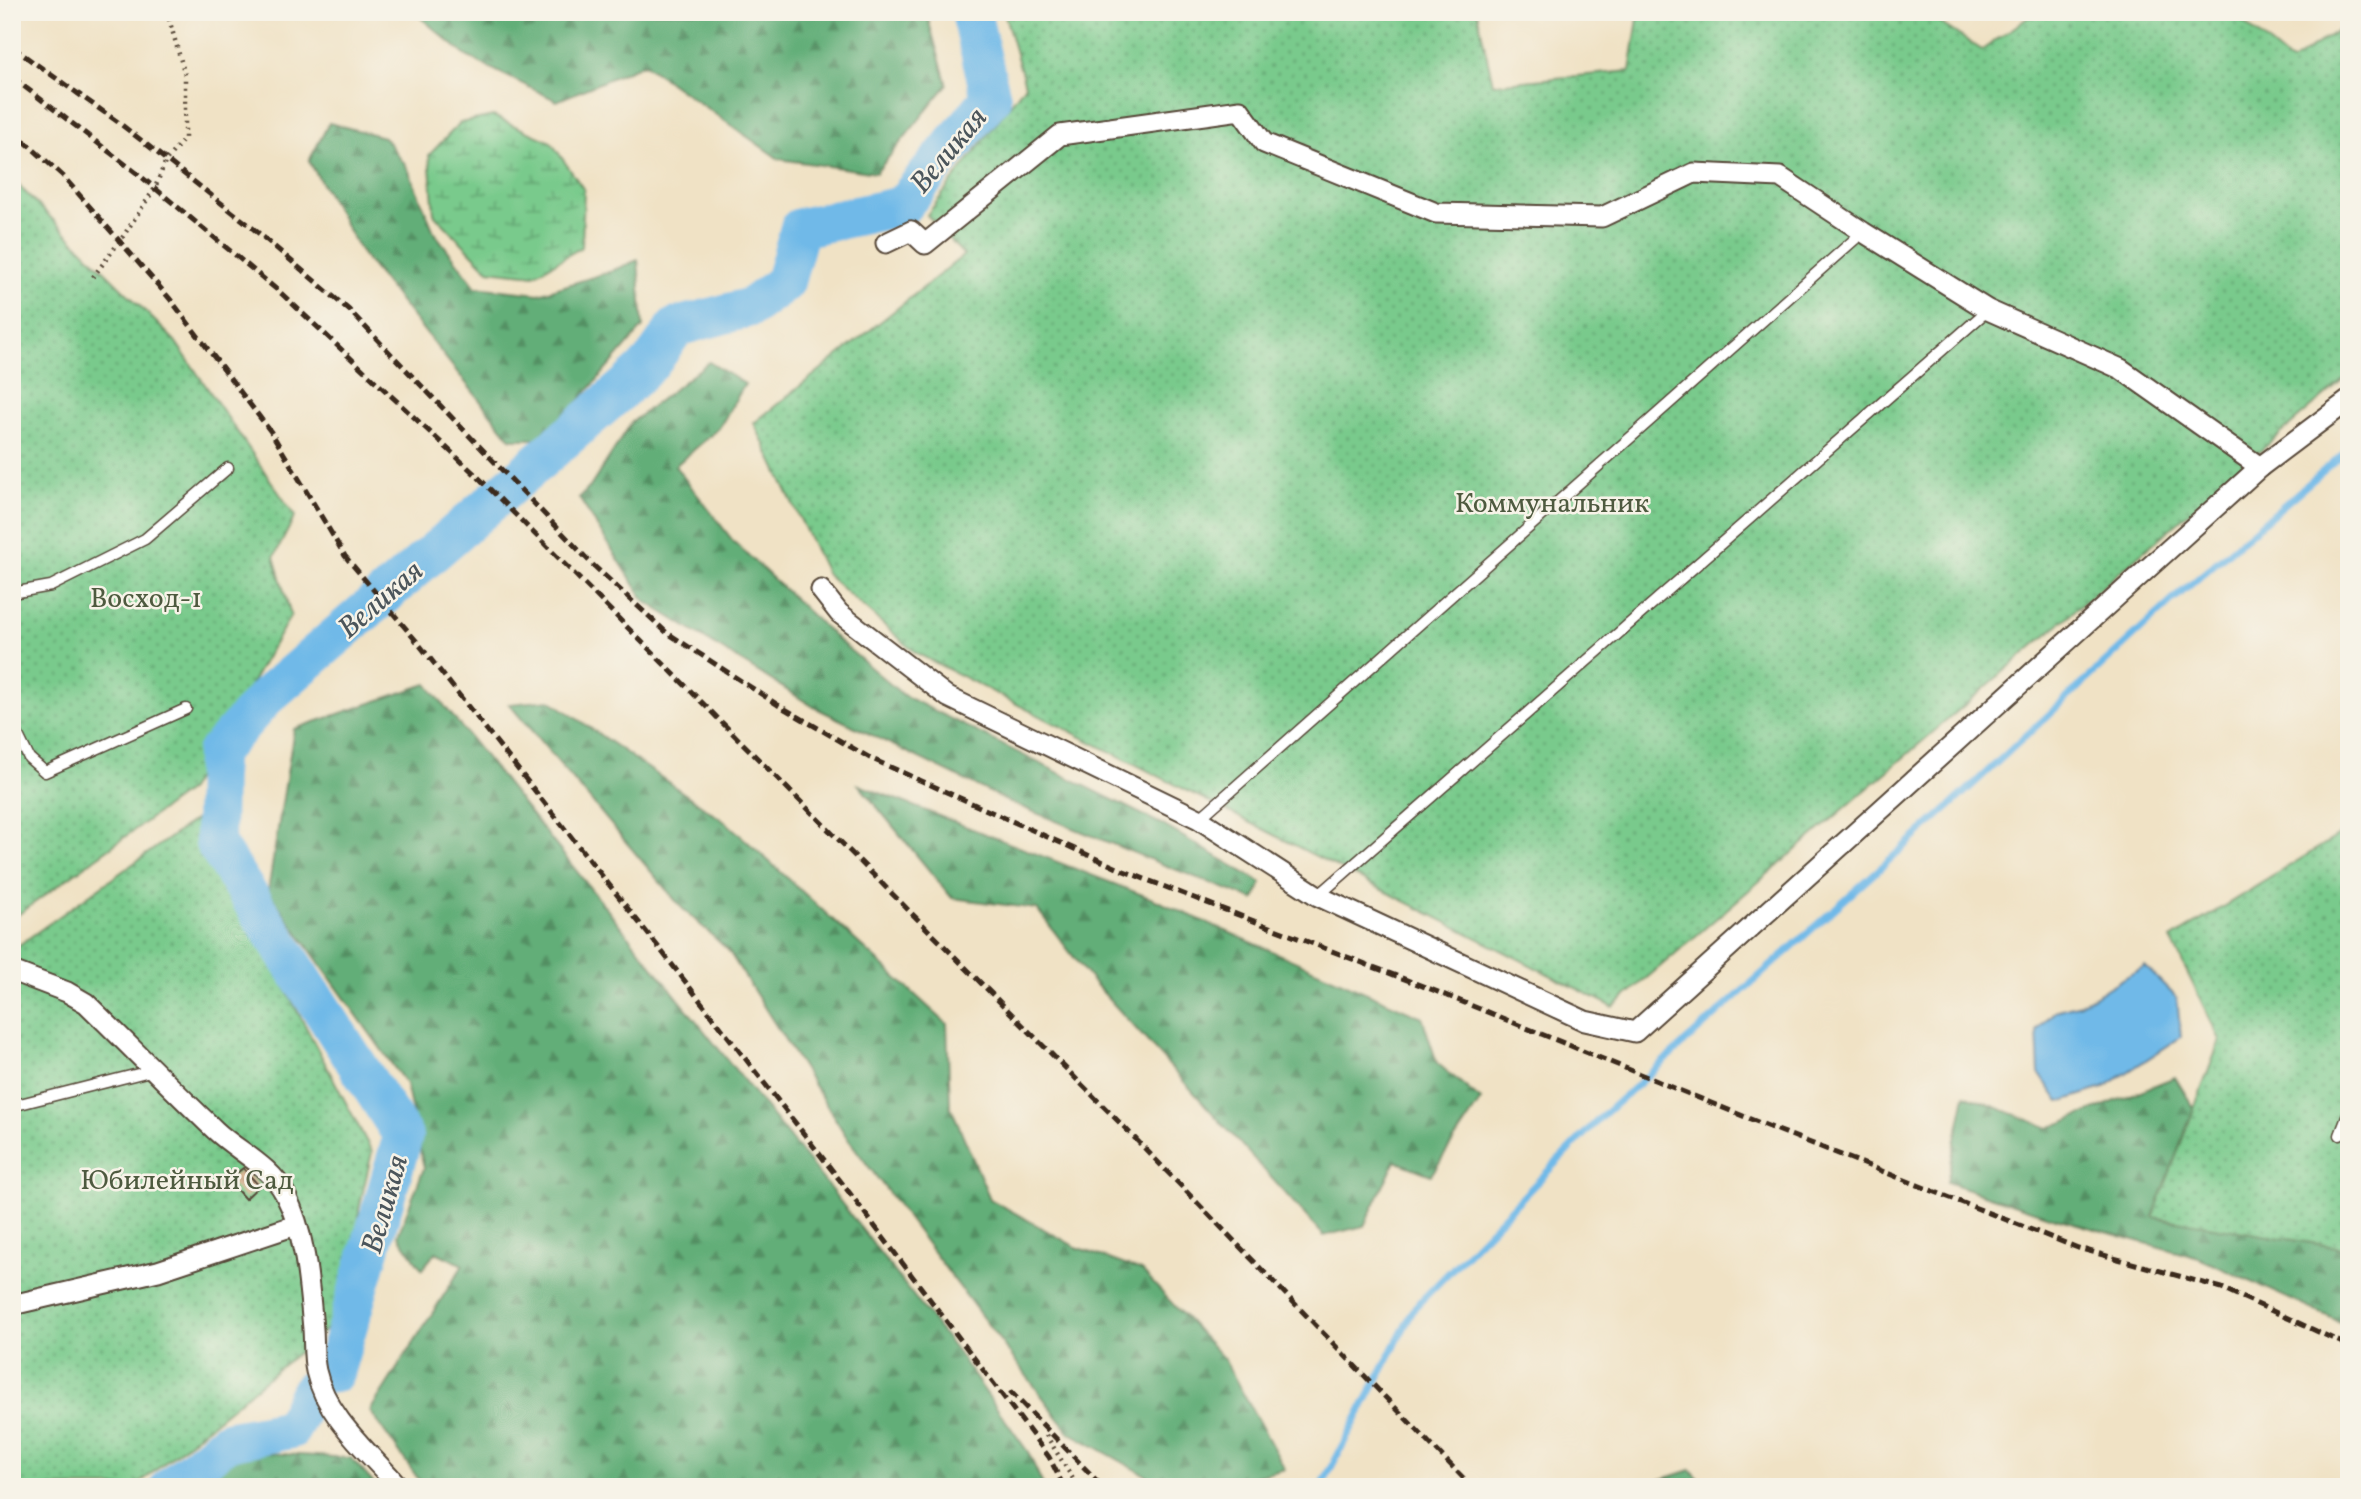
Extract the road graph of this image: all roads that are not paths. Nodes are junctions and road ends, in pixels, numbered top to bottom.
1 (1863, 232) junction
2 (886, 243) dead end
3 (1989, 310) junction
4 (2349, 400) edge
5 (2260, 467) junction
6 (228, 468) dead end
7 (821, 590) dead end
8 (12, 593) edge
9 (186, 709) dead end
10 (12, 723) edge
11 (1199, 819) junction
12 (1318, 896) junction
13 (12, 971) edge
14 (155, 1070) junction
15 (12, 1106) edge
16 (2349, 1112) edge
17 (2340, 1135) dead end
18 (296, 1225) junction
19 (12, 1305) edge
20 (399, 1487) edge

1 - 2 street
1 - 3 street
1 - 11 lane
3 - 5 street
3 - 12 lane
4 - 5 street
5 - 12 street
6 - 8 lane
7 - 11 street
9 - 10 lane
11 - 12 street
13 - 14 street
14 - 15 lane
14 - 18 street
16 - 17 lane
18 - 19 street
18 - 20 street

